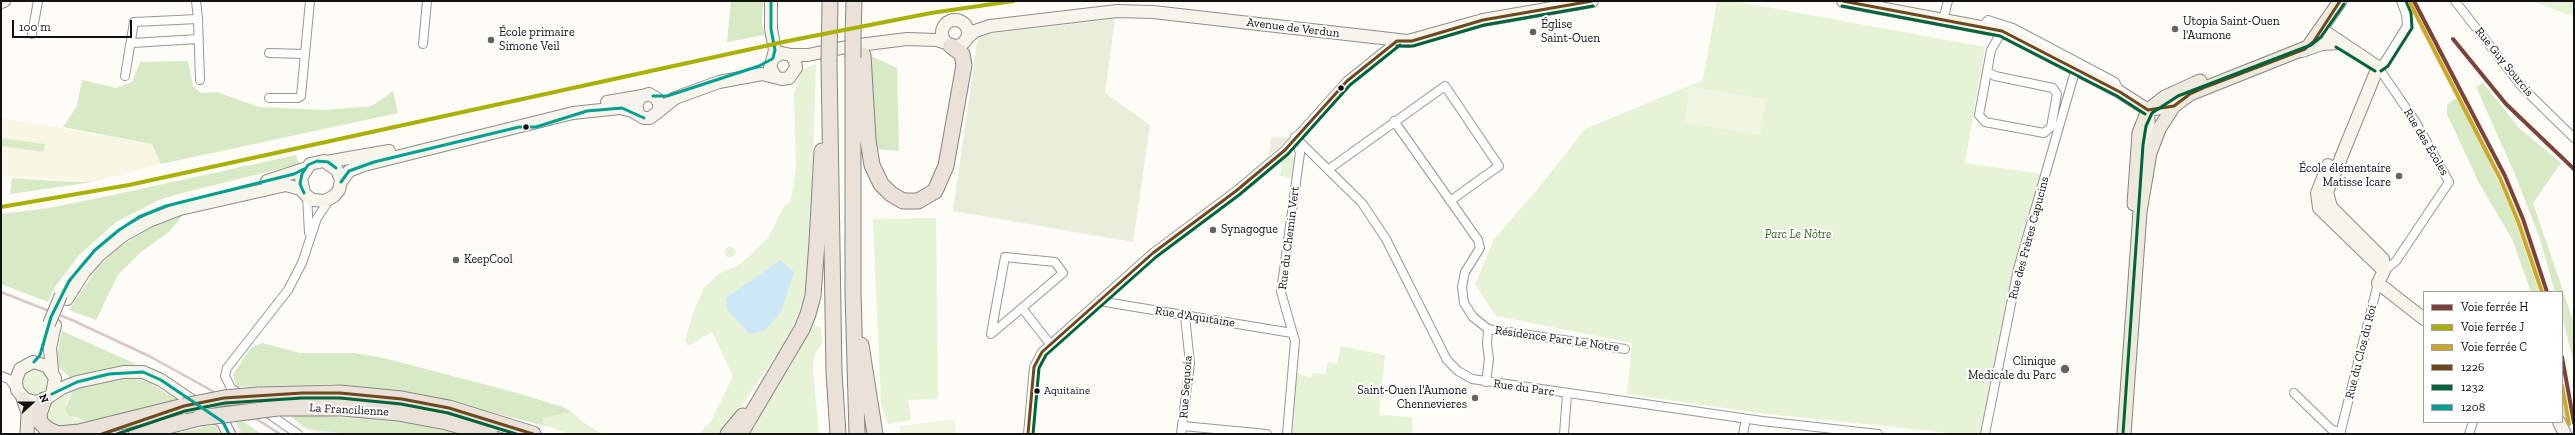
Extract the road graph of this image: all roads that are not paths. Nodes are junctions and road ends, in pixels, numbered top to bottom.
1 (38, 1) edge
2 (196, 1) edge
3 (310, 1) edge
4 (427, 1) edge
5 (771, 1) edge
6 (778, 1) edge
7 (830, 1) edge
8 (854, 1) edge
9 (1592, 1) edge
10 (1843, 1) edge
11 (1948, 1) edge
12 (2340, 1) edge
13 (2401, 1) edge
14 (2455, 1) edge
15 (198, 19) junction
16 (1943, 20) junction
17 (961, 22) junction
18 (946, 23) junction
19 (990, 26) junction
20 (1983, 26) junction
21 (2002, 31) junction
22 (2319, 32) junction
23 (32, 34) dead end
24 (198, 38) junction
25 (907, 39) junction
26 (966, 40) junction
27 (1397, 41) junction
28 (132, 43) junction
29 (2339, 43) junction
30 (423, 44) dead end
31 (949, 45) junction
32 (269, 53) dead end
33 (2299, 53) junction
34 (305, 54) junction
35 (789, 54) junction
36 (828, 57) junction
37 (858, 57) junction
38 (773, 58) junction
39 (2378, 67) junction
40 (2076, 68) junction
41 (795, 72) junction
42 (1988, 72) junction
43 (125, 76) dead end
44 (775, 76) junction
45 (200, 80) dead end
46 (2120, 92) junction
47 (647, 96) junction
48 (269, 98) dead end
49 (2174, 106) junction
50 (2148, 110) junction
51 (659, 111) junction
52 (639, 115) junction
53 (830, 115) junction
54 (1394, 121) junction
55 (1295, 136) junction
56 (2574, 138) edge
57 (2150, 153) junction
58 (326, 162) junction
59 (304, 169) junction
60 (1329, 169) junction
61 (341, 182) junction
62 (306, 195) junction
63 (331, 199) junction
64 (1450, 201) junction
65 (308, 244) junction
66 (2384, 271) junction
67 (2378, 282) junction
68 (852, 293) junction
69 (64, 297) junction
70 (1098, 301) junction
71 (1022, 308) junction
72 (1185, 316) junction
73 (2423, 318) edge
74 (52, 325) junction
75 (1488, 329) junction
76 (1292, 333) junction
77 (1050, 344) junction
78 (1625, 349) dead end
79 (34, 362) junction
80 (19, 371) junction
81 (53, 372) junction
82 (2, 376) edge
83 (77, 382) junction
84 (1486, 382) junction
85 (20, 393) junction
86 (2294, 393) dead end
87 (1567, 394) junction
88 (762, 396) junction
89 (48, 397) junction
90 (184, 406) junction
91 (1746, 419) junction
92 (181, 422) junction
93 (2473, 423) edge
94 (2560, 423) edge
95 (518, 428) junction
96 (1182, 430) edge
97 (2341, 433) edge
98 (27, 434) edge
99 (102, 434) edge
100 (136, 434) edge
101 (148, 434) edge
102 (229, 434) edge
103 (298, 434) edge
104 (490, 434) edge
105 (533, 434) edge
106 (539, 434) edge
107 (728, 434) edge
108 (740, 434) edge
109 (838, 434) edge
110 (857, 434) edge
111 (875, 434) edge
112 (1028, 434) edge
113 (1267, 434) edge
114 (1287, 434) edge
115 (1564, 434) edge
116 (1744, 434) edge
117 (1878, 434) edge
118 (1985, 434) edge
119 (2118, 434) edge
120 (2124, 434) edge
121 (2469, 434) edge
122 (2565, 434) edge

1 - 23 street
2 - 15 street
3 - 34 street
4 - 30 street
5 - 38 street
6 - 35 street
7 - 36 highway, bridge
8 - 37 highway, bridge
9 - 27 street, Avenue de Verdun
10 - 16 street
11 - 16 street
12 - 22 main road
13 - 39 street
14 - 56 street, Rue Guy Sourcis
15 - 24 street
15 - 28 street
16 - 20 street
17 - 18 street
17 - 19 street, Avenue de Verdun
17 - 26 street
18 - 25 street
18 - 31 street
19 - 26 street, Avenue de Verdun
19 - 27 street, Avenue de Verdun
20 - 21 street
20 - 46 street
21 - 40 street
21 - 42 street
22 - 29 street, Rue des Écoles
22 - 33 main road
22 - 50 main road
24 - 28 street
24 - 45 street
25 - 31 street
25 - 36 street
26 - 31 street
27 - 55 street
28 - 43 street
29 - 33 street
29 - 39 street, Rue des Écoles
31 - 37 highway
32 - 34 street
33 - 49 main road
34 - 48 street
35 - 36 street
35 - 38 street
35 - 41 street
36 - 41 street
36 - 53 highway
37 - 68 highway
38 - 44 street
38 - 47 street
39 - 66 street
39 - 66 street, Rue des Écoles
40 - 46 street
40 - 118 street, Rue des Frères Capucins
41 - 44 street
42 - 42 street
44 - 51 street
46 - 50 street
47 - 51 street
47 - 52 street
47 - 58 street
49 - 50 street
49 - 57 main road
50 - 57 street
50 - 119 main road
51 - 52 street
52 - 61 street
53 - 88 highway
53 - 109 highway
54 - 60 street
54 - 64 street, Résidence Parc Le Notre
54 - 64 street
55 - 60 street, Rue du Parc
55 - 70 street
55 - 76 street, Rue du Chemin Vert
57 - 120 main road
58 - 59 street
58 - 61 street
59 - 62 street
59 - 69 street
60 - 84 street, Rue du Parc
61 - 63 street
62 - 63 street
62 - 65 street
62 - 69 street
63 - 65 street
64 - 75 street, Résidence Parc Le Notre
65 - 103 street
66 - 67 street, Rue du Clos du Roi
67 - 73 street
67 - 97 street, Rue du Clos du Roi
68 - 110 highway
68 - 111 highway
69 - 74 street, bridge
70 - 72 street, Rue d'Aquitaine
70 - 77 street
71 - 71 street
71 - 77 street
72 - 76 street, Rue d'Aquitaine
72 - 96 street, Rue Sequoia
74 - 79 street
74 - 81 street
75 - 78 street, Résidence Parc Le Notre
75 - 84 street, Résidence Parc Le Notre
76 - 114 street, Rue du Chemin Vert
77 - 112 street
79 - 80 street
79 - 81 street
80 - 82 street
80 - 85 street
81 - 83 street
81 - 89 street
82 - 85 street
83 - 89 street
83 - 102 street
84 - 87 street, Rue du Parc
85 - 89 street
85 - 98 main road
86 - 97 street
87 - 91 street, Rue du Parc
87 - 115 street
88 - 107 highway
88 - 108 highway
89 - 90 highway
90 - 95 highway, La Francilienne, bridge
90 - 99 highway, La Francilienne
91 - 116 street
91 - 117 street, Rue du Parc
92 - 100 highway, La Francilienne
92 - 101 highway
92 - 104 highway, La Francilienne, bridge
93 - 121 street
94 - 122 street
95 - 105 highway, La Francilienne
95 - 106 highway
96 - 113 street

